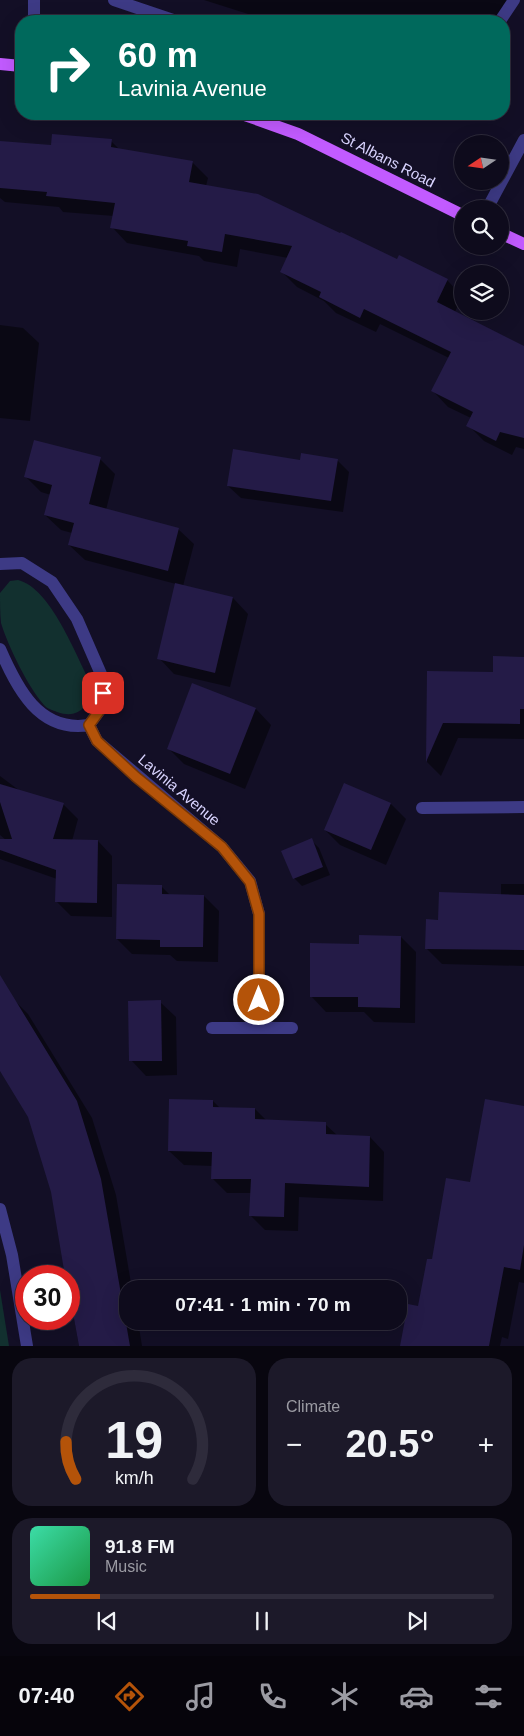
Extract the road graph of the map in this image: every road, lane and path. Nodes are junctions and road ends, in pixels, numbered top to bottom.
1 (34, 0) edge
2 (114, 0) edge
3 (514, 0) edge
4 (34, 15) edge
5 (158, 15) edge
6 (504, 15) edge
7 (0, 64) edge
8 (15, 65) edge
9 (259, 120) edge
10 (524, 140) edge
11 (492, 200) edge
12 (454, 211) edge
13 (509, 237) edge
14 (524, 244) edge
15 (0, 564) edge
16 (0, 649) edge
17 (89, 725) junction
18 (524, 807) edge
19 (422, 808) dead end
20 (212, 1028) dead end
21 (259, 1028) junction
22 (292, 1028) dead end
23 (0, 1209) edge
24 (27, 1346) edge

1 - 4 street
2 - 5 street
3 - 6 street
7 - 8 main road
9 - 12 main road, St Albans Road
10 - 11 street
13 - 14 main road
15 - 17 street
16 - 17 street
17 - 21 street, Lavinia Avenue
18 - 19 street
20 - 21 street
21 - 22 street
23 - 24 street

